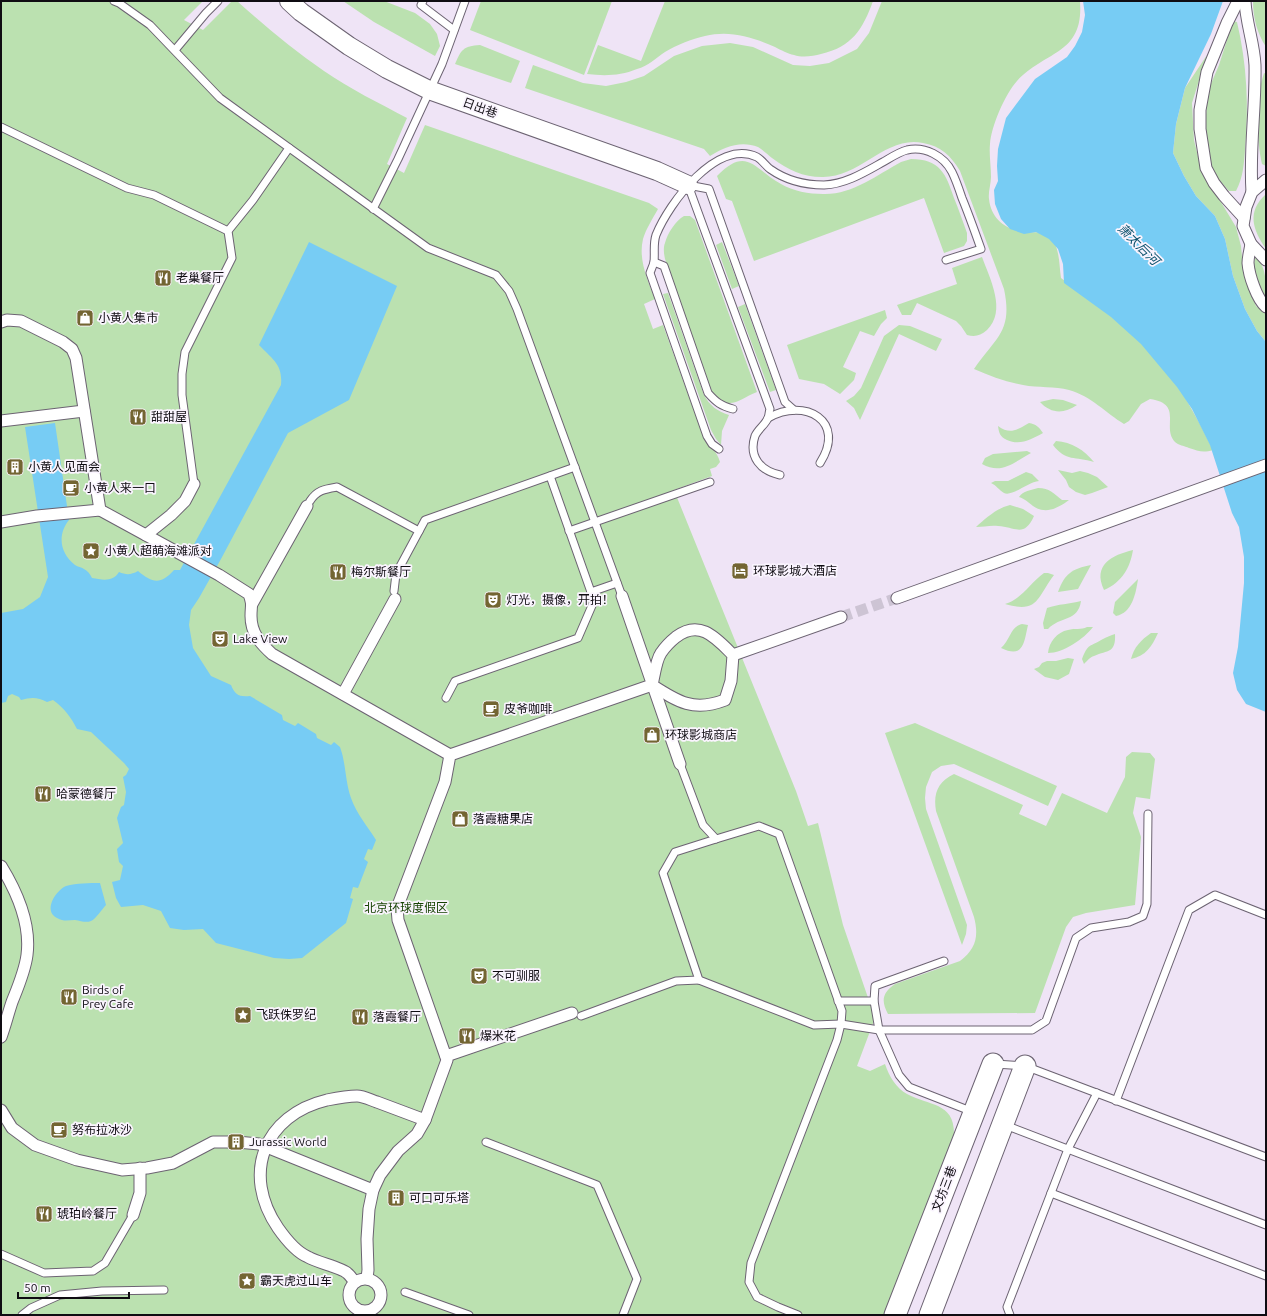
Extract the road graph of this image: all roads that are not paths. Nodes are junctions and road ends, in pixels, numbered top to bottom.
1 (114, 1) edge
2 (218, 1) edge
3 (289, 1) edge
4 (423, 1) edge
5 (465, 1) edge
6 (1238, 1) edge
7 (1245, 1) edge
8 (454, 30) junction
9 (175, 50) junction
10 (430, 90) junction
11 (1, 127) edge
12 (289, 148) junction
13 (1266, 180) edge
14 (688, 185) junction
15 (1252, 192) junction
16 (373, 209) junction
17 (1244, 218) junction
18 (228, 231) junction
19 (1251, 244) junction
20 (946, 260) dead end
21 (1266, 260) edge
22 (654, 262) junction
23 (1266, 307) edge
24 (1, 322) edge
25 (733, 409) dead end
26 (794, 410) junction
27 (84, 411) junction
28 (768, 418) junction
29 (1, 421) edge
30 (719, 450) dead end
31 (820, 463) dead end
32 (1266, 465) edge
33 (575, 467) junction
34 (780, 475) dead end
35 (550, 476) junction
36 (710, 482) dead end
37 (194, 484) joint
38 (309, 504) joint
39 (100, 510) junction
40 (1, 522) edge
41 (595, 522) junction
42 (420, 531) junction
43 (570, 531) junction
44 (146, 535) junction
45 (617, 583) junction
46 (591, 592) junction
47 (395, 595) joint
48 (622, 596) joint
49 (897, 598) tunnel mouth
50 (252, 604) junction
51 (841, 617) tunnel mouth
52 (732, 655) junction
53 (652, 685) junction
54 (343, 694) junction
55 (446, 698) dead end
56 (450, 755) junction
57 (680, 764) joint
58 (1148, 814) dead end
59 (716, 839) junction
60 (1, 866) edge
61 (1266, 915) edge
62 (944, 961) dead end
63 (699, 980) junction
64 (838, 1001) junction
65 (874, 1001) junction
66 (576, 1015) joint
67 (841, 1024) junction
68 (879, 1030) junction
69 (1, 1037) edge
70 (446, 1056) junction
71 (993, 1064) joint
72 (1025, 1066) junction
73 (1097, 1093) junction
74 (1116, 1101) junction
75 (1, 1110) edge
76 (974, 1113) junction
77 (425, 1120) junction
78 (1002, 1124) junction
79 (486, 1142) dead end
80 (265, 1146) junction
81 (1068, 1150) junction
82 (1266, 1157) edge
83 (140, 1168) junction
84 (373, 1190) junction
85 (1051, 1194) junction
86 (133, 1215) joint
87 (1266, 1225) edge
88 (1, 1254) edge
89 (1266, 1276) edge
90 (367, 1278) junction
91 (355, 1282) junction
92 (164, 1290) dead end
93 (405, 1292) dead end
94 (352, 1311) edge
95 (22, 1315) edge
96 (469, 1315) edge
97 (623, 1315) edge
98 (798, 1315) edge
99 (895, 1315) edge
100 (930, 1315) edge
101 (1010, 1315) edge

1 - 9 lane
2 - 9 lane
3 - 10 street, 日出巷
4 - 8 lane
5 - 8 lane
6 - 17 street
7 - 15 street
8 - 10 lane
9 - 12 lane
10 - 14 street, 日出巷
10 - 16 lane
11 - 18 lane
12 - 16 lane
12 - 18 lane
13 - 15 street
14 - 20 lane
14 - 22 lane
14 - 26 lane
14 - 28 lane
15 - 17 street
16 - 33 lane
17 - 19 street
18 - 37 lane
19 - 21 street
19 - 23 street
22 - 25 lane
22 - 30 lane
24 - 27 street
26 - 28 lane
26 - 31 lane
27 - 29 street
27 - 39 street
28 - 34 lane
32 - 49 street
33 - 35 lane
33 - 41 lane
35 - 42 lane
35 - 43 lane
36 - 41 lane
37 - 44 street
38 - 42 lane
38 - 50 street
39 - 40 street
39 - 44 street
41 - 43 lane
41 - 45 lane
42 - 47 lane
43 - 46 lane
44 - 50 street
45 - 46 lane
45 - 48 lane
46 - 55 lane
47 - 54 street
48 - 53 street
50 - 54 street
51 - 52 street
52 - 53 street
52 - 53 street
53 - 56 street
53 - 57 street
54 - 56 street
56 - 70 street
57 - 59 lane
58 - 68 lane
59 - 63 lane
59 - 64 lane
60 - 69 street
61 - 74 lane
62 - 65 lane
63 - 66 lane
63 - 67 lane
64 - 65 lane
64 - 67 lane
65 - 68 lane
66 - 70 street
67 - 68 lane
67 - 98 lane
68 - 76 lane
70 - 77 street
71 - 72 lane
71 - 76 main road, 文坊三巷
72 - 73 lane
72 - 78 main road
73 - 74 lane
73 - 81 lane
74 - 82 lane
75 - 83 street
76 - 99 main road, 文坊三巷
77 - 80 street
77 - 84 street
78 - 81 lane
78 - 100 main road
79 - 97 lane
80 - 83 street
80 - 84 street
80 - 91 street
81 - 85 lane
81 - 87 lane
83 - 86 street
84 - 90 street
85 - 89 lane
85 - 101 lane
86 - 88 lane
90 - 91 street
90 - 94 street
91 - 94 street
92 - 95 lane
93 - 96 lane

